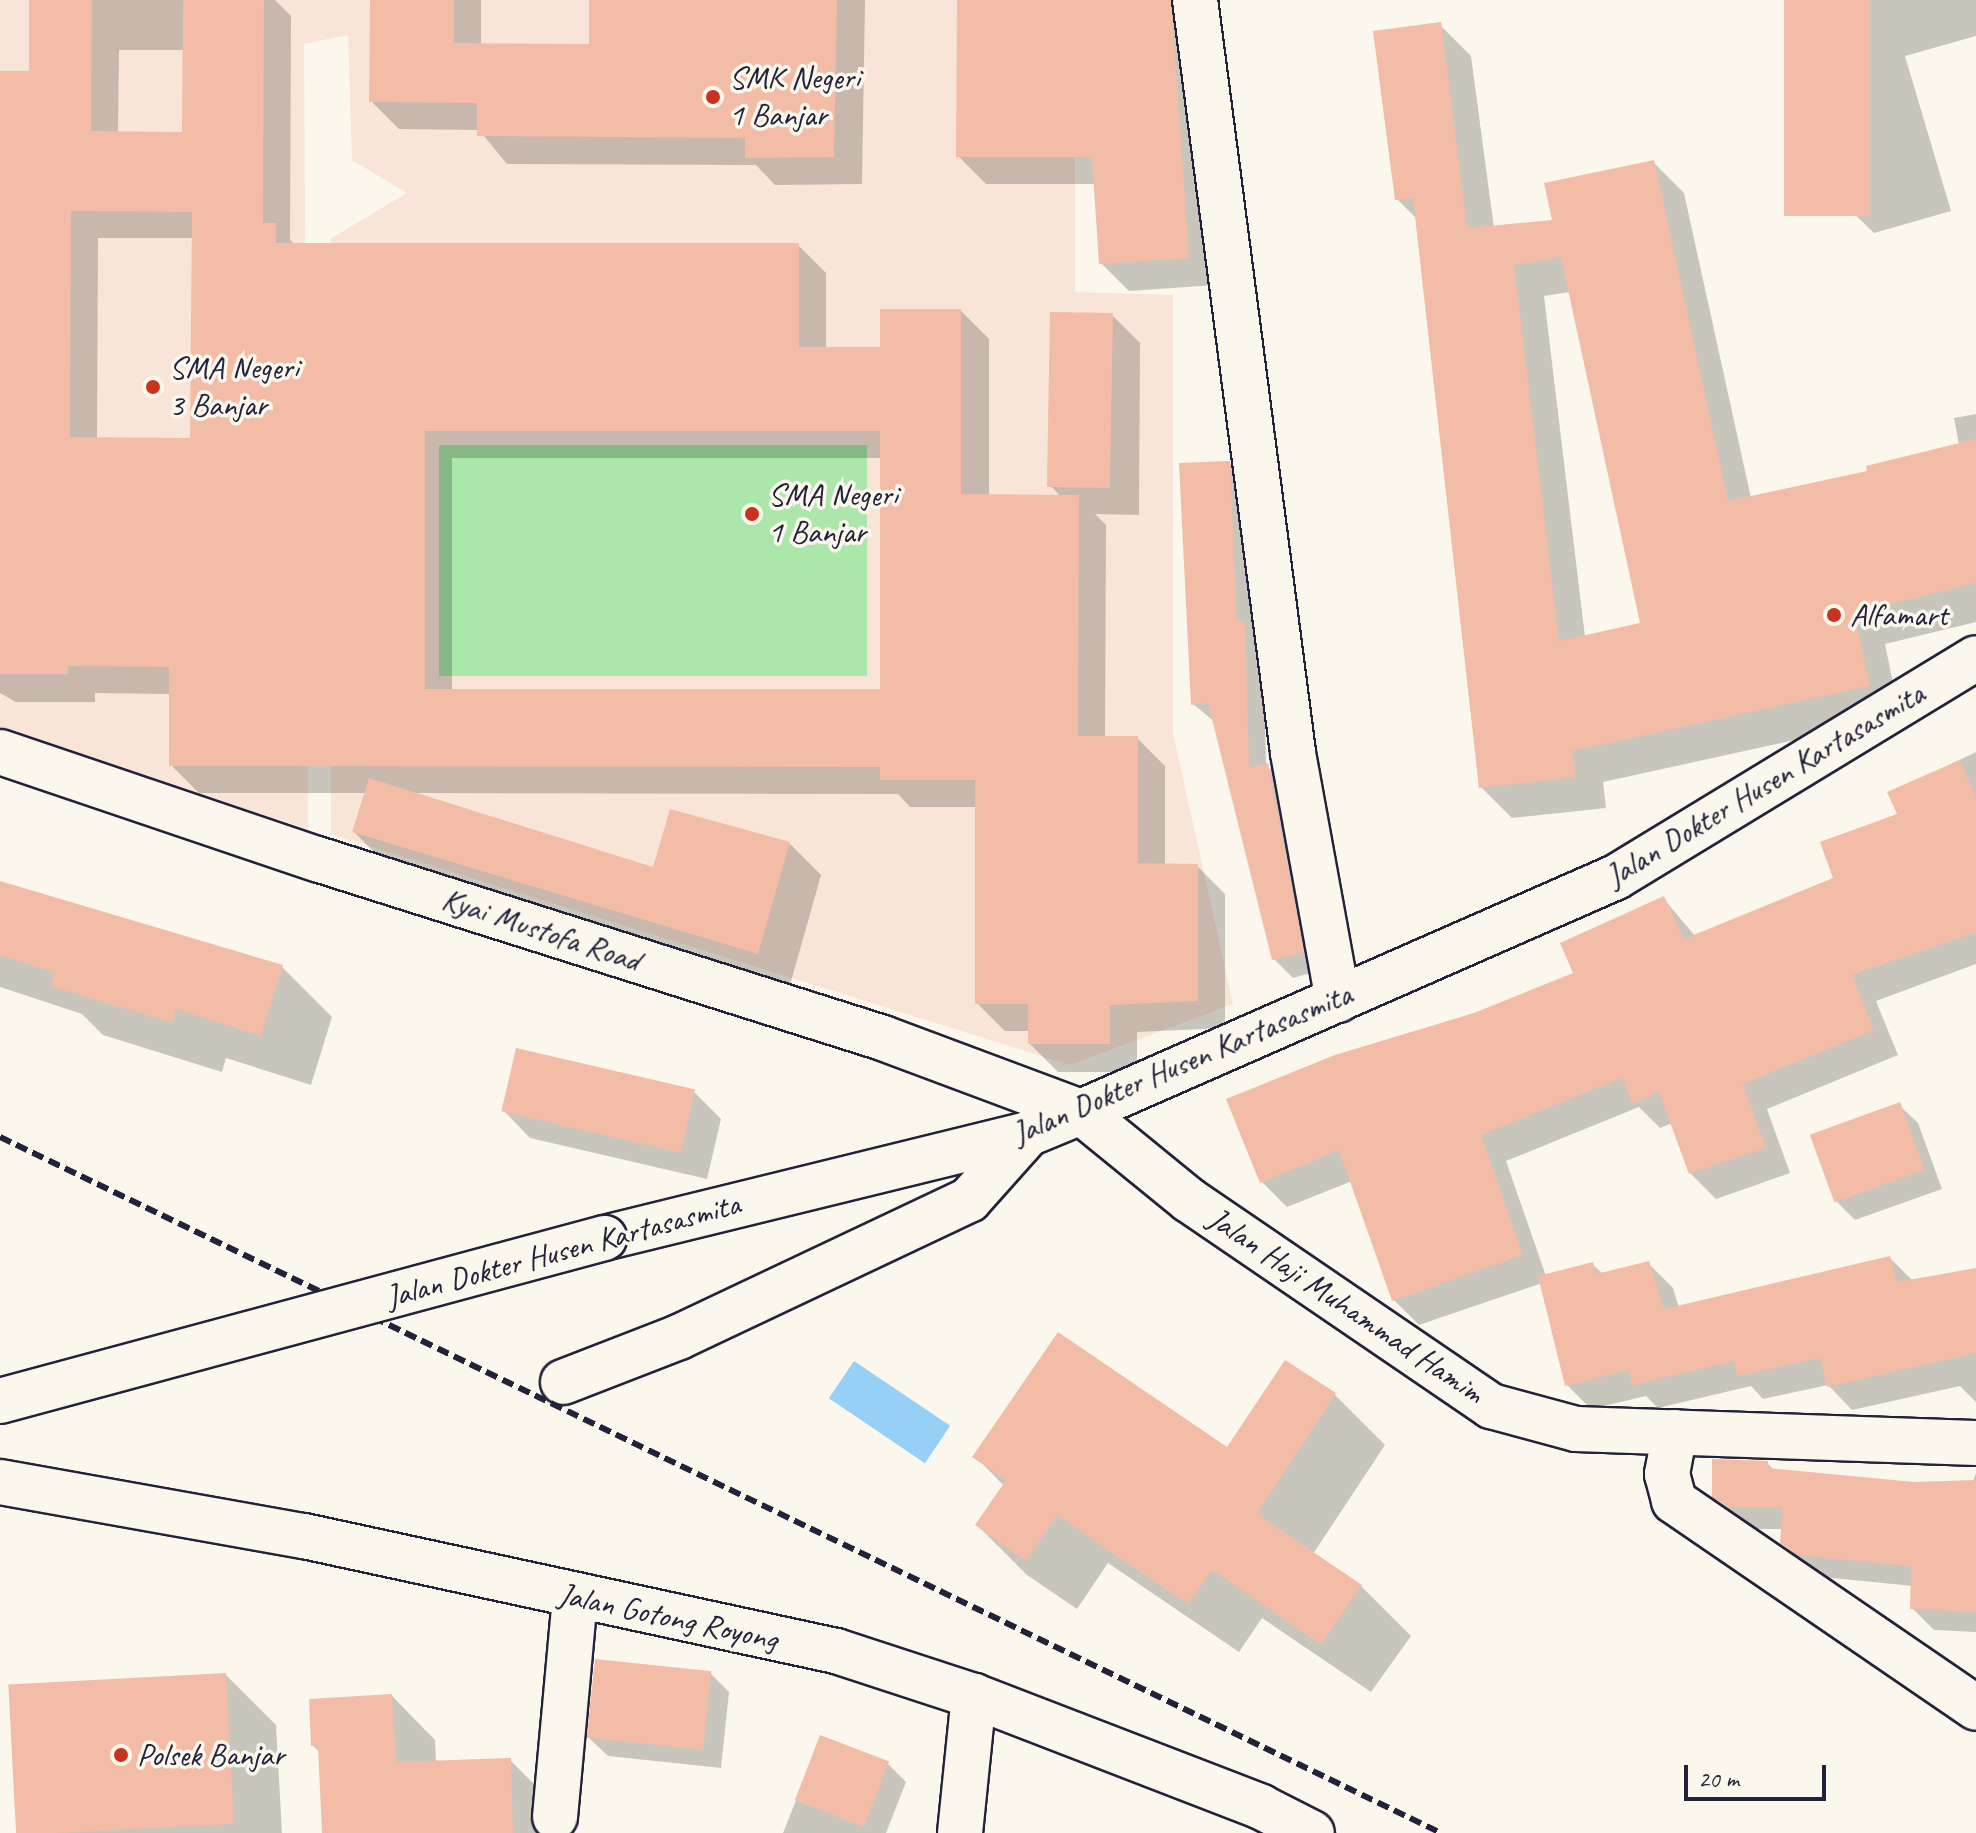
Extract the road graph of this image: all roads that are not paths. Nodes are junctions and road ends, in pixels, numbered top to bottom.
1 (1195, 0) edge
2 (1976, 658) edge
3 (0, 752) edge
4 (1338, 1000) junction
5 (1081, 1112) junction
6 (1028, 1134) junction
7 (563, 1382) dead end
8 (0, 1401) edge
9 (1675, 1432) junction
10 (1976, 1443) edge
11 (0, 1482) edge
12 (575, 1599) junction
13 (974, 1696) junction
14 (1976, 1708) edge
15 (555, 1817) dead end
16 (960, 1833) edge
17 (1312, 1833) edge

1 - 4 street
2 - 4 street, Jalan Dokter Husen Kartasasmita
3 - 5 street, Kyai Mustofa Road
4 - 5 street, Jalan Dokter Husen Kartasasmita
5 - 6 street, Jalan Dokter Husen Kartasasmita
5 - 9 street, Jalan Haji Muhammad Hamim
6 - 7 street
6 - 8 street, Jalan Dokter Husen Kartasasmita, bridge
9 - 10 street, Jalan Haji Muhammad Hamim
9 - 14 street
11 - 12 street, Jalan Gotong Royong
12 - 13 street, Jalan Gotong Royong
12 - 15 street
13 - 16 street
13 - 17 street, Jalan Gotong Royong

